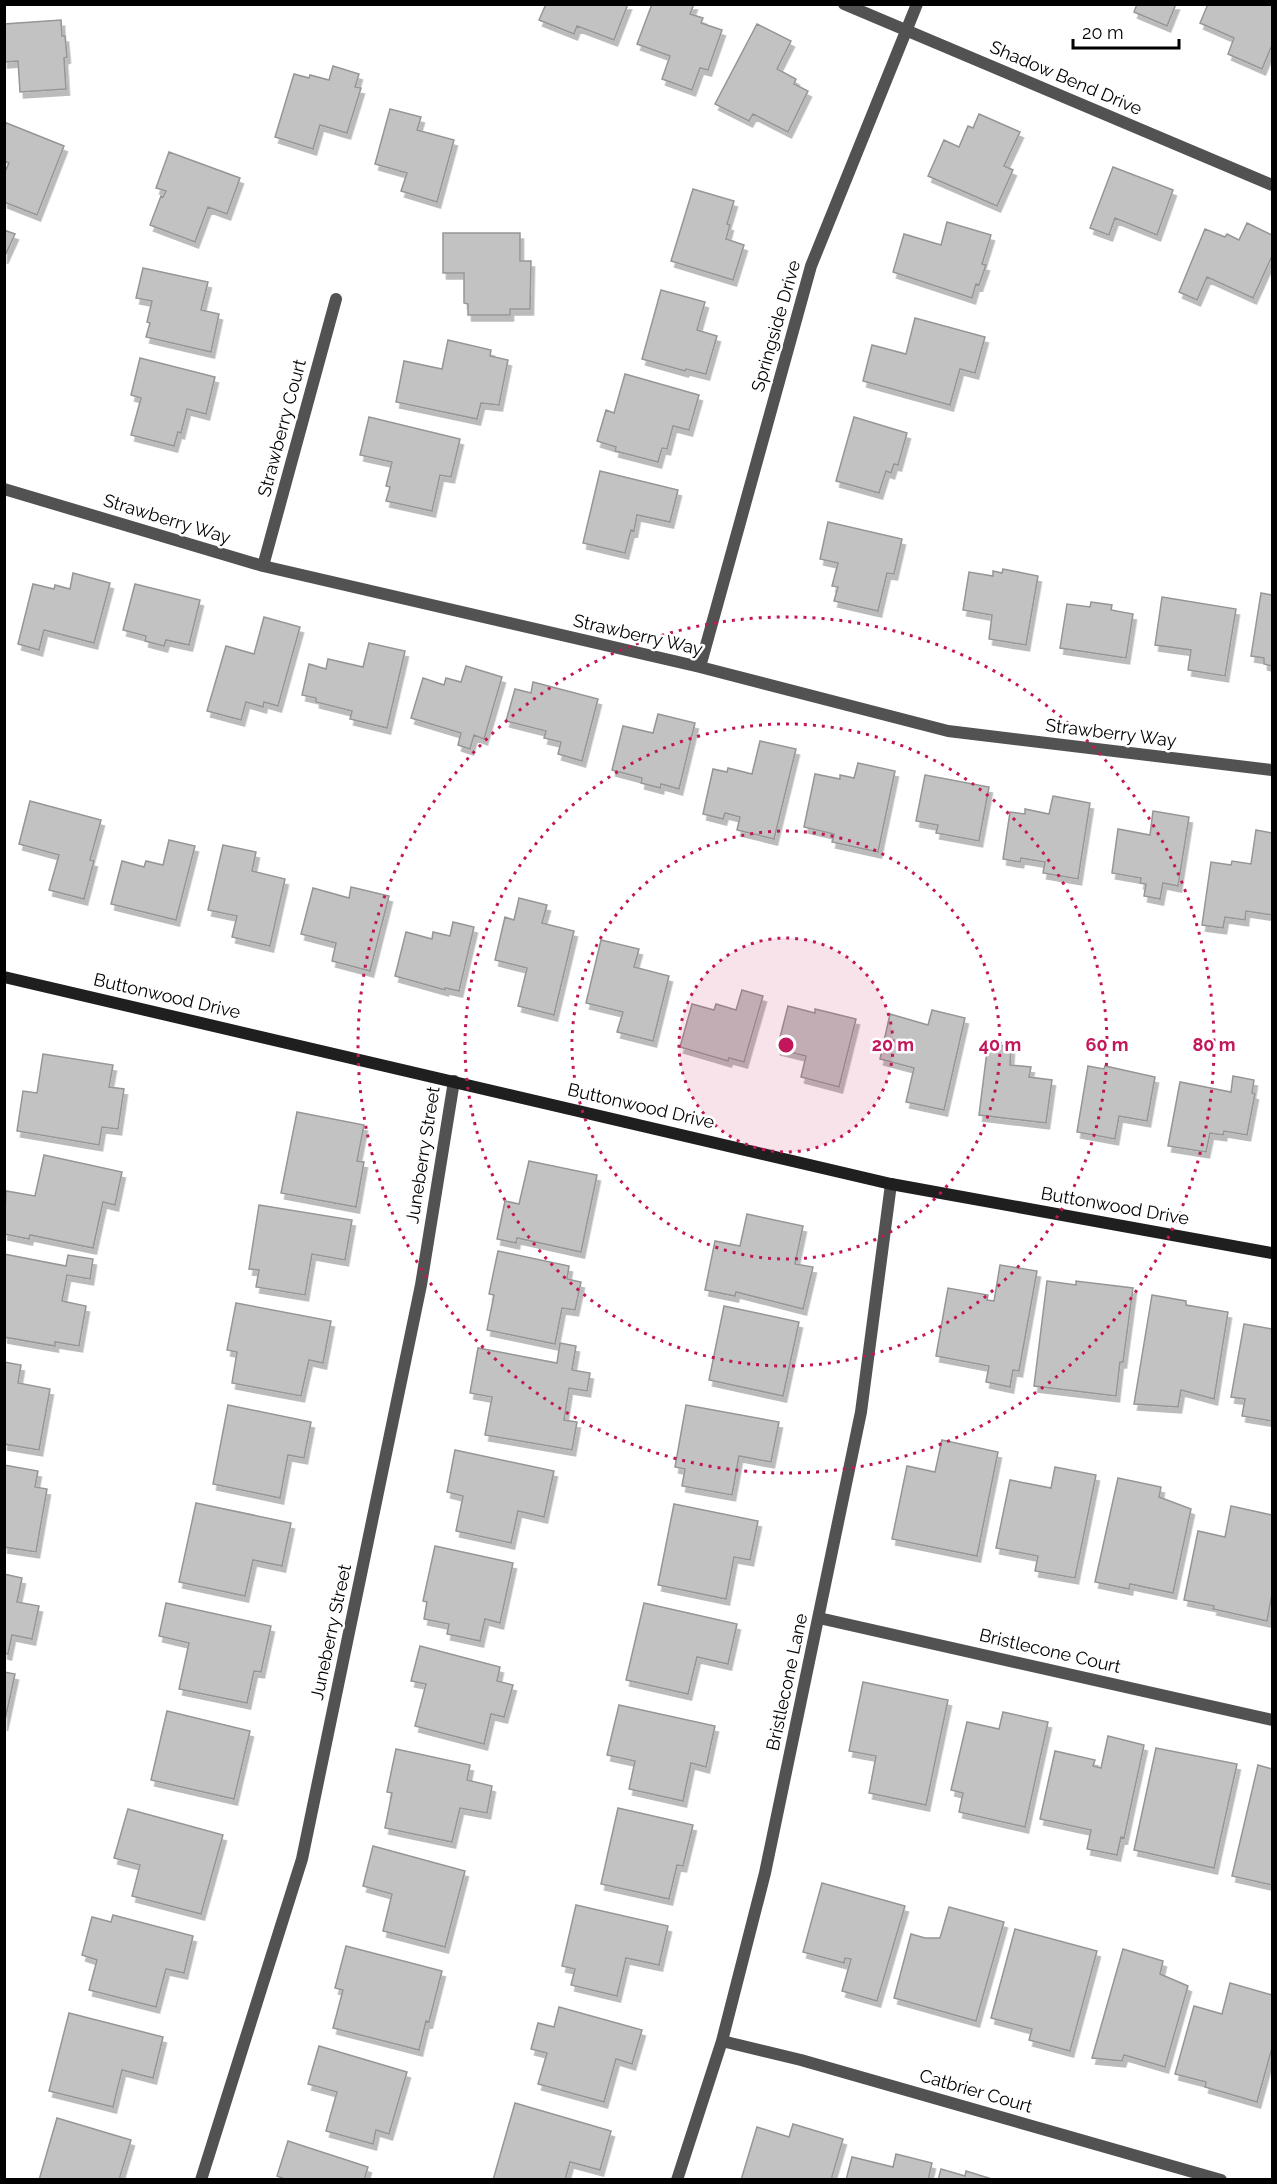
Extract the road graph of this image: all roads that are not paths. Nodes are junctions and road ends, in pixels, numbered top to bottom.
1 (844, 4) edge
2 (917, 4) edge
3 (907, 30) junction
4 (1272, 185) edge
5 (336, 299) dead end
6 (4, 489) edge
7 (263, 566) junction
8 (700, 667) junction
9 (1272, 770) edge
10 (4, 978) edge
11 (454, 1081) junction
12 (891, 1184) junction
13 (1272, 1253) edge
14 (819, 1618) junction
15 (1272, 1720) edge
16 (722, 2041) junction
17 (201, 2180) edge
18 (677, 2180) edge
19 (1221, 2180) edge

1 - 3 street, Shadow Bend Drive
2 - 3 street, Springside Drive
3 - 4 street, Shadow Bend Drive
3 - 8 street, Springside Drive
5 - 7 street, Strawberry Court
6 - 7 street, Strawberry Way
7 - 8 street, Strawberry Way
8 - 9 street, Strawberry Way
10 - 11 street, Buttonwood Drive
11 - 12 street, Buttonwood Drive
11 - 17 street, Juneberry Street
12 - 13 street, Buttonwood Drive
12 - 14 street, Bristlecone Lane
14 - 15 street, Bristlecone Court
14 - 16 street, Bristlecone Lane
16 - 18 street, Bristlecone Lane
16 - 19 street, Catbrier Court

